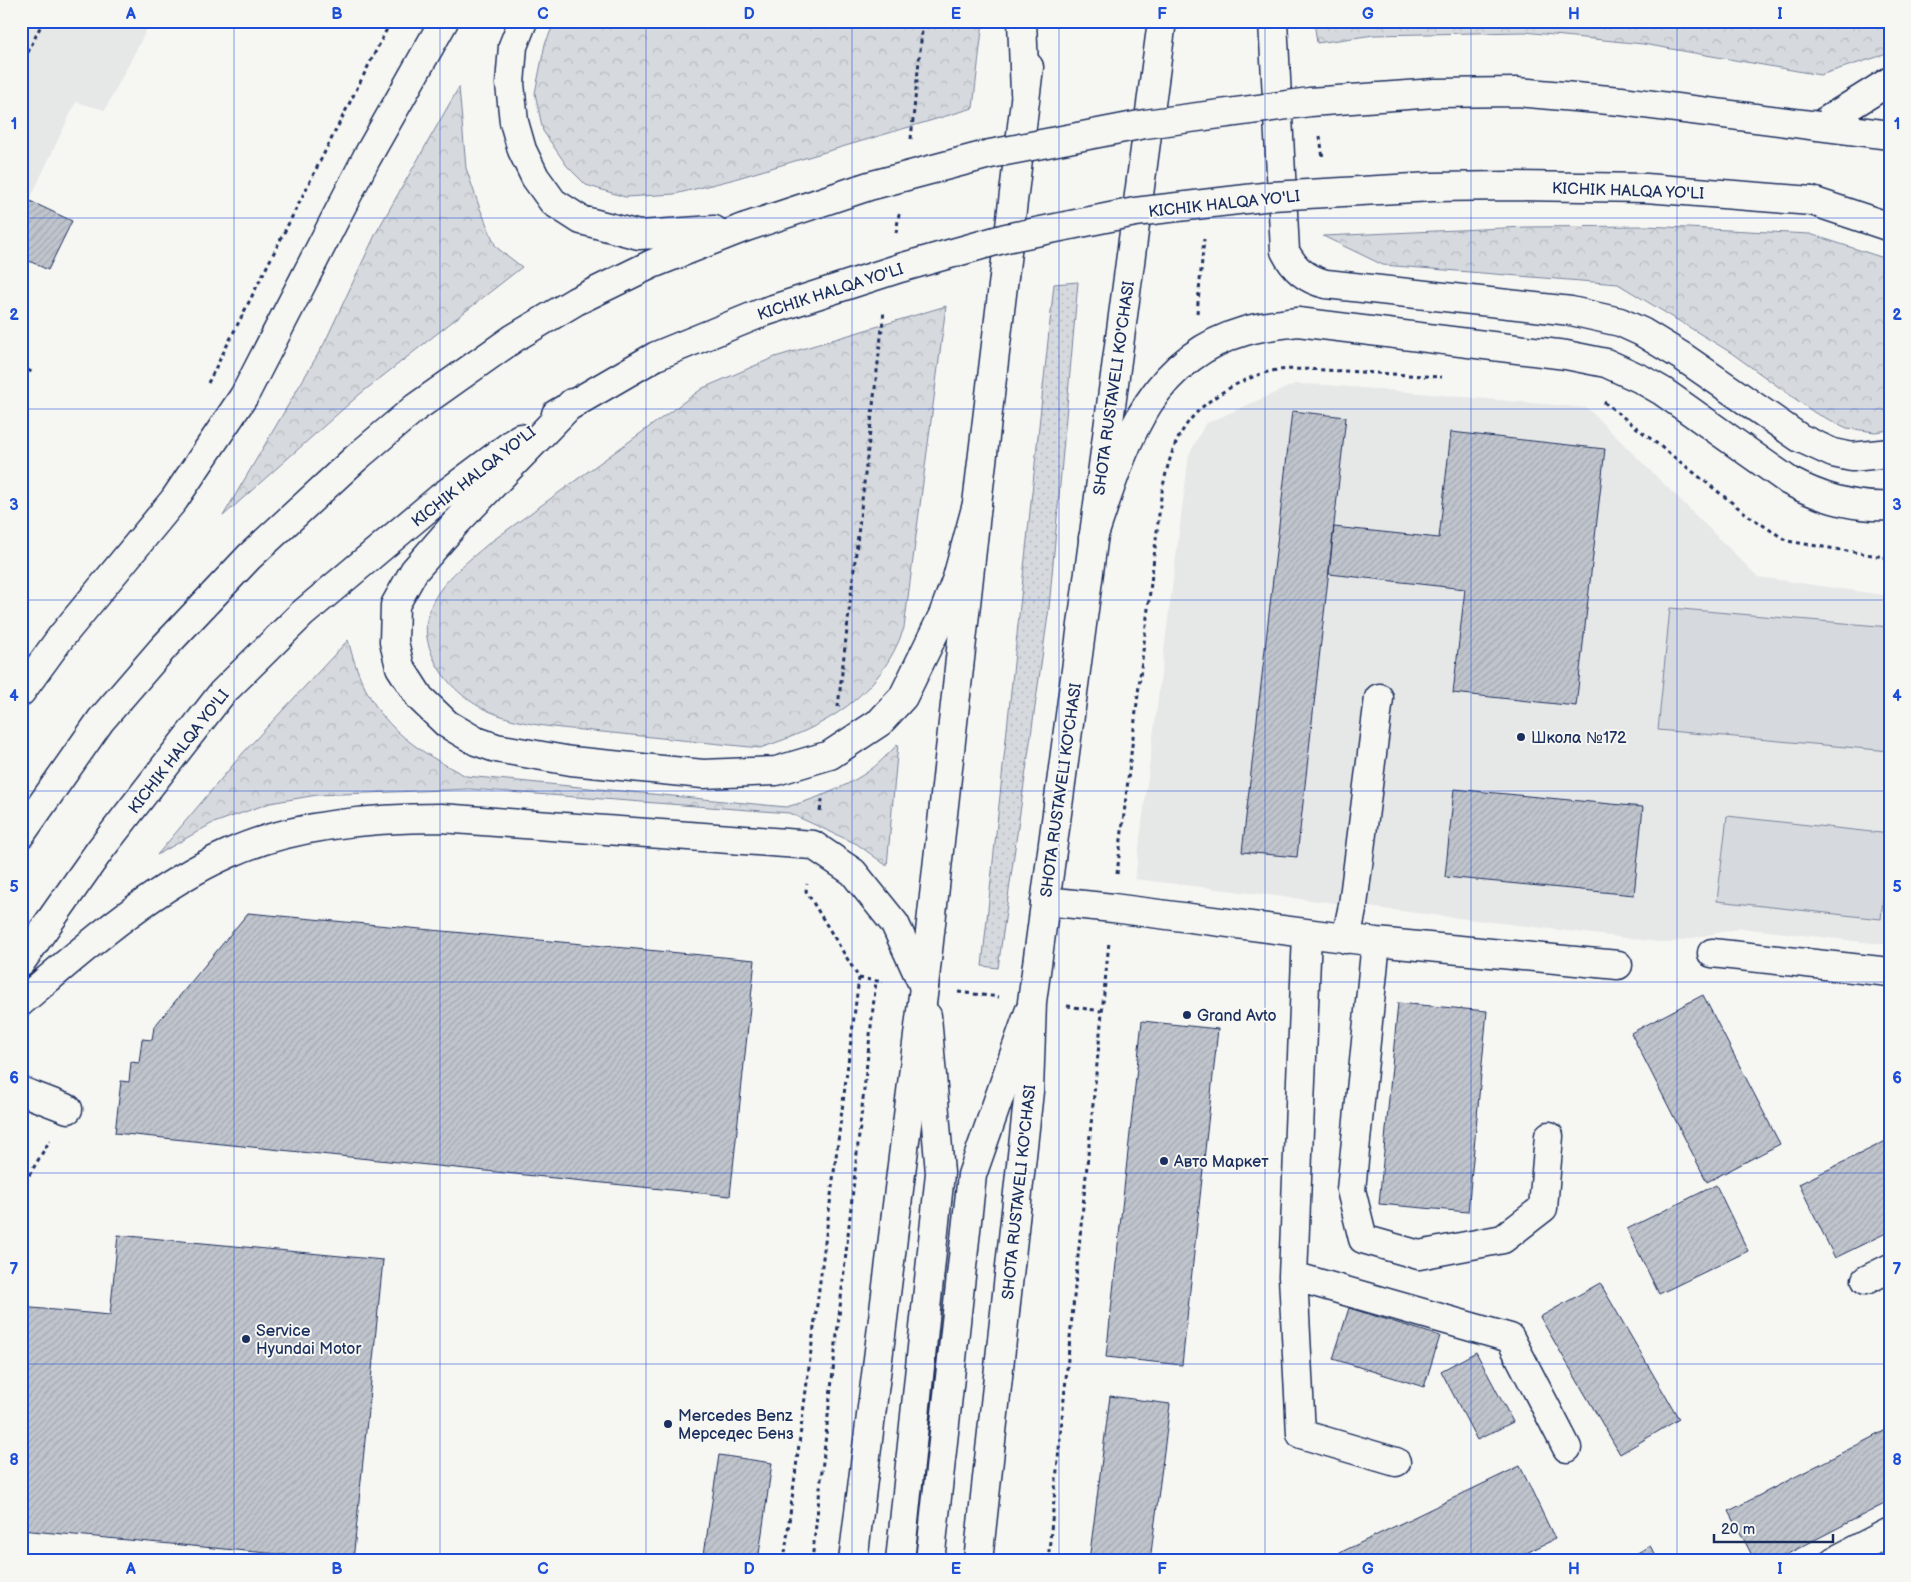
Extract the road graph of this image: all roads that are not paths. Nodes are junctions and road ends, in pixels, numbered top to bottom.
1 (444, 21) edge
2 (522, 21) edge
3 (1022, 21) edge
4 (1035, 21) edge
5 (1162, 21) edge
6 (1273, 21) edge
7 (1890, 81) edge
8 (1025, 92) junction
9 (1818, 126) junction
10 (1890, 135) edge
11 (1812, 202) junction
12 (1890, 210) edge
13 (1890, 227) edge
14 (743, 228) junction
15 (572, 403) junction
16 (1890, 453) edge
17 (977, 504) junction
18 (1890, 506) edge
19 (1093, 538) junction
20 (21, 692) edge
21 (1380, 698) dead end
22 (21, 834) edge
23 (1045, 901) junction
24 (1308, 934) junction
25 (1346, 939) junction
26 (1376, 942) junction
27 (1712, 953) dead end
28 (21, 962) edge
29 (1618, 965) dead end
30 (1890, 972) edge
31 (924, 987) junction
32 (21, 1002) edge
33 (1032, 1002) junction
34 (21, 1091) edge
35 (68, 1109) road end
36 (1549, 1136) dead end
37 (1890, 1268) edge
38 (1293, 1276) junction
39 (1866, 1280) dead end
40 (1567, 1448) dead end
41 (1396, 1462) dead end
42 (1890, 1532) edge
43 (853, 1561) edge
44 (900, 1561) edge
45 (930, 1561) edge
46 (978, 1561) edge
47 (1834, 1561) edge

1 - 20 main road
2 - 14 main road
3 - 8 main road
4 - 8 main road
5 - 19 main road, SHOTA RUSTAVELI KO'CHASI
6 - 16 main road
7 - 9 main road
8 - 17 main road
9 - 10 main road
9 - 14 main road, bridge
11 - 12 main road, KICHIK HALQA YO'LI
11 - 13 main road
11 - 15 main road, KICHIK HALQA YO'LI, bridge
14 - 22 main road
15 - 17 main road
15 - 28 main road, KICHIK HALQA YO'LI
17 - 31 main road
18 - 19 main road
19 - 23 main road, SHOTA RUSTAVELI KO'CHASI
21 - 25 main road
23 - 24 main road
23 - 33 main road, SHOTA RUSTAVELI KO'CHASI
24 - 25 main road
24 - 38 main road
25 - 26 main road
26 - 29 main road
26 - 36 main road
27 - 30 main road
31 - 32 main road
31 - 43 main road
31 - 44 main road
33 - 45 main road
33 - 46 main road, SHOTA RUSTAVELI KO'CHASI
34 - 35 main road
37 - 39 main road
38 - 40 main road
38 - 41 main road
42 - 47 main road

